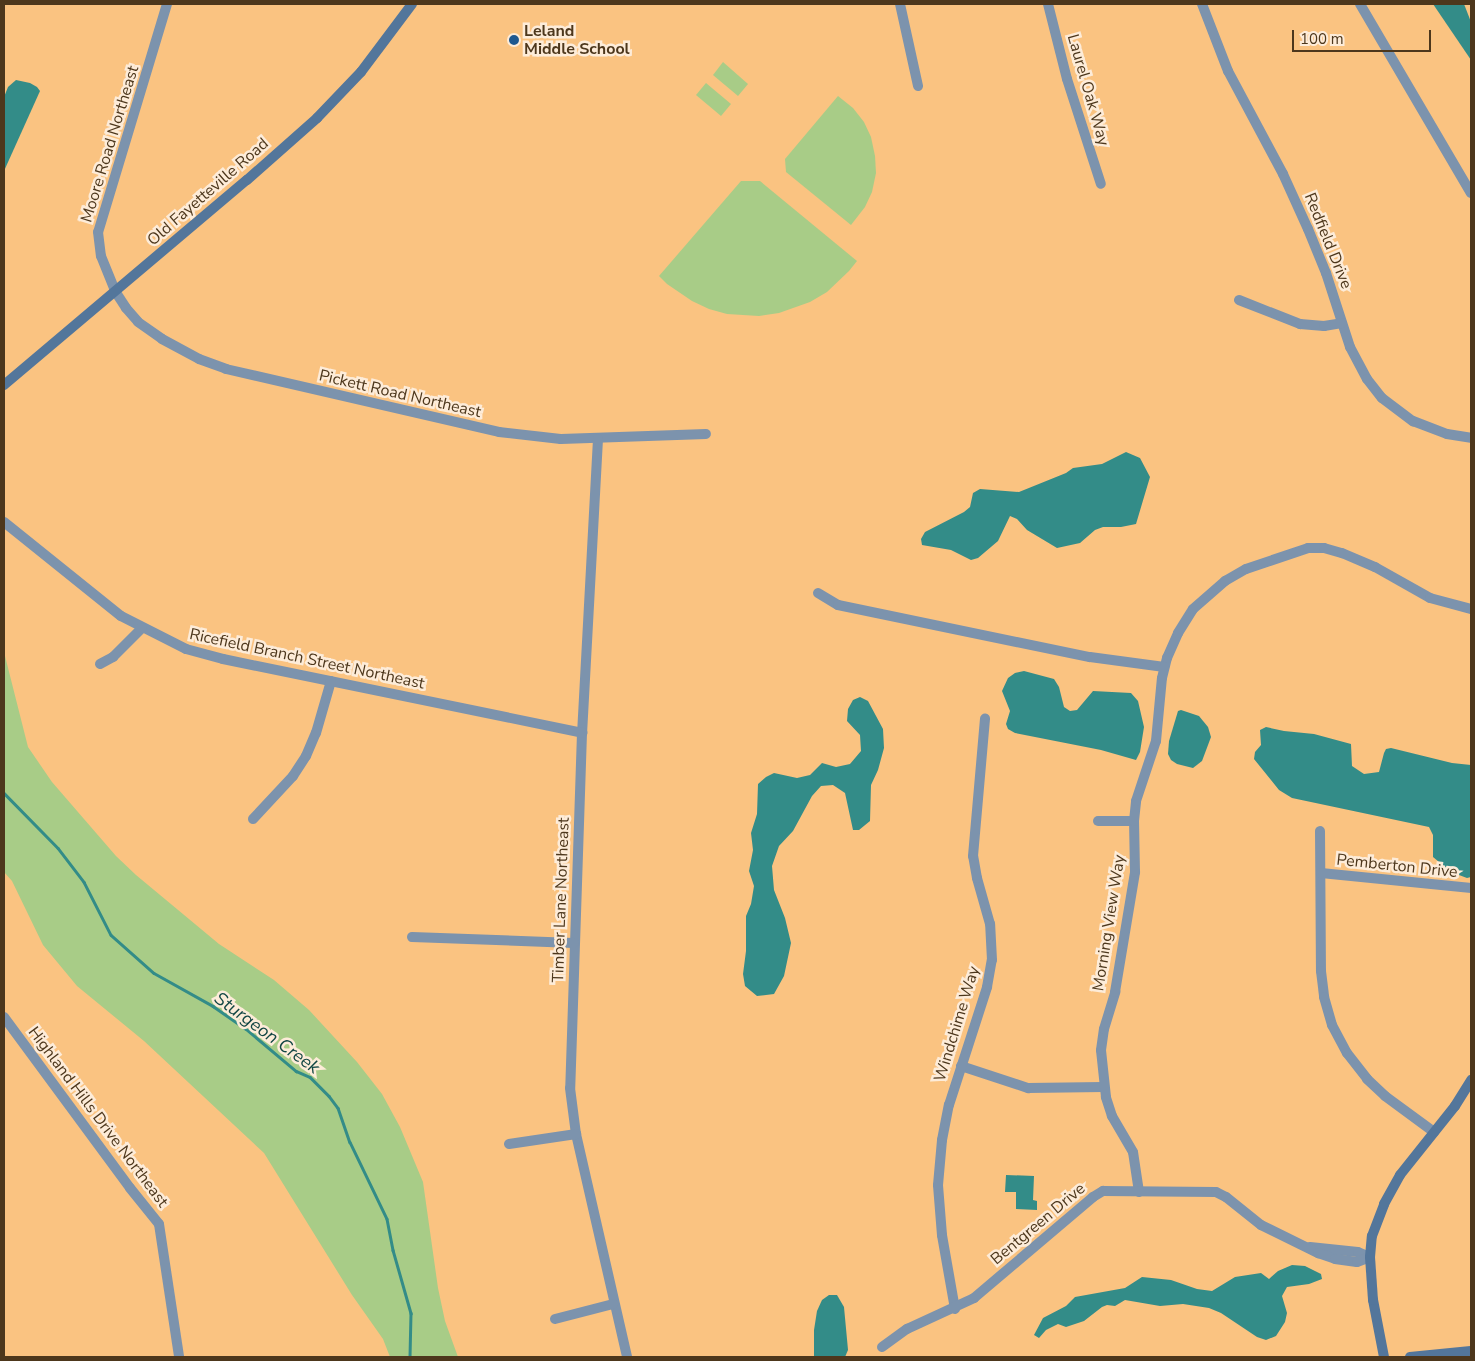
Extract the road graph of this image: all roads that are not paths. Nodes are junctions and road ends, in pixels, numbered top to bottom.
1 (167, 4) edge
2 (412, 4) edge
3 (900, 4) edge
4 (1048, 4) edge
5 (1202, 4) edge
6 (1360, 4) edge
7 (918, 86) dead end
8 (1101, 184) dead end
9 (1471, 193) edge
10 (115, 292) junction
11 (1239, 300) dead end
12 (1342, 323) junction
13 (4, 385) edge
14 (706, 434) dead end
15 (1471, 438) edge
16 (598, 439) junction
17 (4, 522) edge
18 (818, 593) dead end
19 (1471, 609) edge
20 (142, 628) junction
21 (100, 664) dead end
22 (1164, 667) junction
23 (331, 681) junction
24 (985, 719) dead end
25 (582, 732) junction
26 (253, 819) dead end
27 (1098, 820) dead end
28 (1134, 821) junction
29 (1320, 831) dead end
30 (1320, 873) junction
31 (1471, 888) edge
32 (412, 937) dead end
33 (574, 943) junction
34 (4, 1017) edge
35 (961, 1066) junction
36 (1470, 1084) edge
37 (1103, 1087) junction
38 (1434, 1132) junction
39 (576, 1134) junction
40 (509, 1144) dead end
41 (1139, 1192) junction
42 (1370, 1258) junction
43 (613, 1304) junction
44 (955, 1308) junction
45 (555, 1319) dead end
46 (882, 1348) dead end
47 (1471, 1350) edge
48 (179, 1357) edge
49 (627, 1357) edge
50 (1384, 1357) edge
51 (1410, 1357) edge

1 - 10 street, Moore Road Northeast
2 - 10 street, Old Fayetteville Road
3 - 7 street
4 - 8 street, Laurel Oak Way
5 - 12 street, Redfield Drive
6 - 9 street
10 - 13 street, Old Fayetteville Road
10 - 16 street, Pickett Road Northeast
11 - 12 street
12 - 15 street, Redfield Drive
14 - 16 street, Pickett Road Northeast
16 - 25 street, Timber Lane Northeast
17 - 20 street, Ricefield Branch Street Northeast
18 - 22 street
19 - 22 street, Morning View Way
20 - 21 street
20 - 23 street, Ricefield Branch Street Northeast
22 - 28 street, Morning View Way
23 - 25 street, Ricefield Branch Street Northeast
23 - 26 street
24 - 35 street, Windchime Way
25 - 33 street, Timber Lane Northeast
27 - 28 street
28 - 37 street, Morning View Way
29 - 30 street
30 - 31 street, Pemberton Drive
30 - 38 street
32 - 33 street
33 - 39 street, Timber Lane Northeast
34 - 48 street, Highland Hills Drive Northeast
35 - 37 street
35 - 44 street, Windchime Way
36 - 38 street
37 - 41 street, Morning View Way
38 - 42 street
39 - 40 street
39 - 43 street, Timber Lane Northeast
41 - 42 street, Bentgreen Drive
41 - 44 street, Bentgreen Drive
42 - 50 street
43 - 45 street
43 - 49 street, Timber Lane Northeast
44 - 46 street, Bentgreen Drive
47 - 51 street

